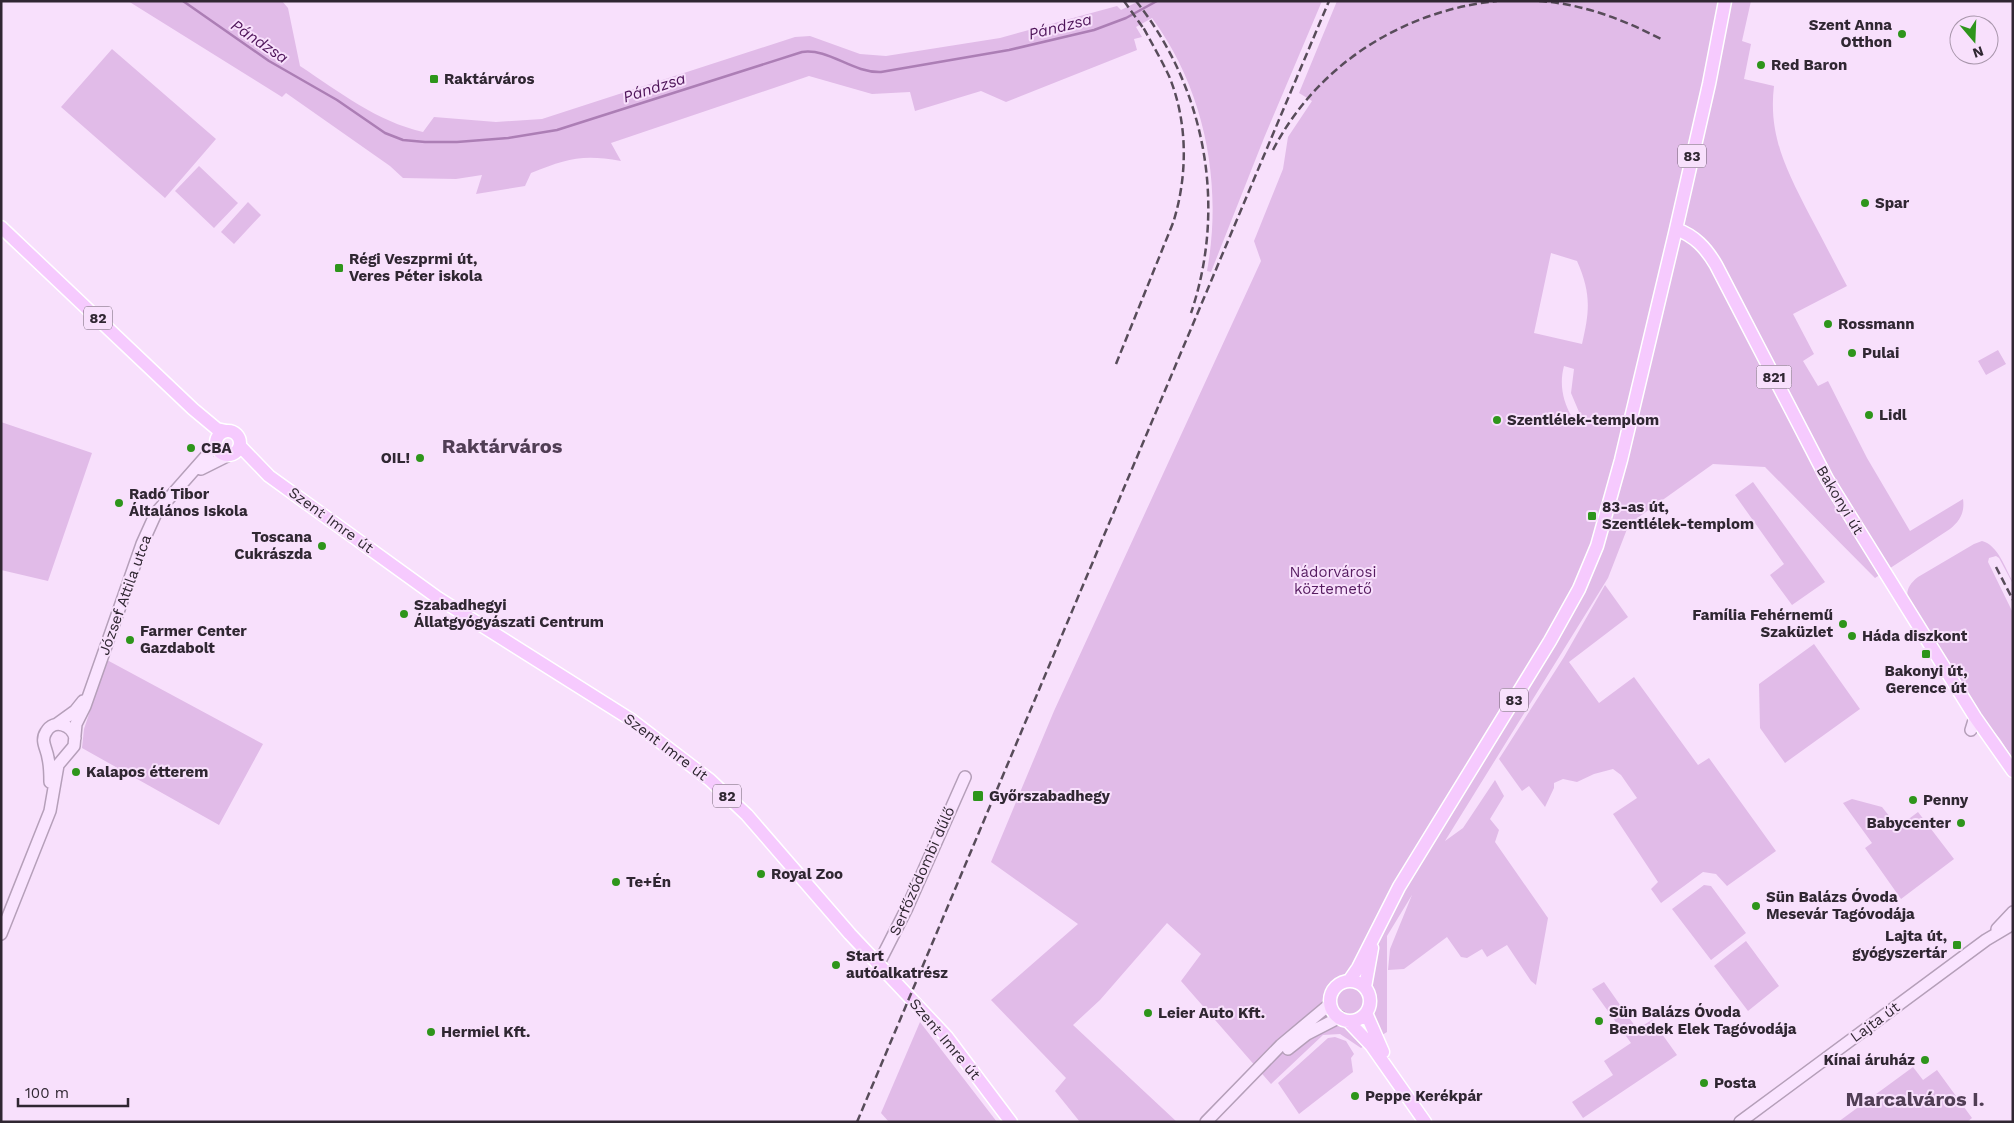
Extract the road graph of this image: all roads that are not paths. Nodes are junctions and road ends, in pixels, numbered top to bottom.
1 (1725, 1) edge
2 (1, 228) edge
3 (1676, 229) junction
4 (193, 409) junction
5 (226, 431) junction
6 (216, 443) junction
7 (234, 452) junction
8 (186, 480) junction
9 (90, 691) junction
10 (56, 724) junction
11 (75, 738) junction
12 (46, 749) junction
13 (68, 753) junction
14 (2013, 771) edge
15 (965, 777) dead end
16 (50, 806) junction
17 (2013, 912) edge
18 (2013, 924) edge
19 (1, 934) edge
20 (1375, 934) junction
21 (1986, 940) junction
22 (878, 965) junction
23 (1349, 981) junction
24 (1365, 987) junction
25 (1330, 1004) junction
26 (1366, 1014) junction
27 (1344, 1019) junction
28 (1391, 1073) junction
29 (1011, 1122) edge
30 (1206, 1122) edge
31 (1217, 1122) edge
32 (1425, 1122) edge
33 (1740, 1122) edge

1 - 3 main road, 83
2 - 4 main road, 82
3 - 14 main road, Bakonyi út / 821
3 - 20 main road, 83
4 - 5 main road, 82
4 - 6 main road, 82
5 - 6 main road
5 - 7 main road, 82
6 - 7 main road, 82
6 - 8 street, József Attila utca
7 - 8 street, József Attila utca
7 - 22 main road, Szent Imre út / 82
8 - 9 street, József Attila utca
9 - 10 street
9 - 11 street, József Attila utca
10 - 11 street
10 - 12 street
11 - 13 street
12 - 13 street
12 - 16 street
13 - 16 street
15 - 22 street, Serfőződombi dűlő
16 - 19 street
17 - 21 street, Lajta út
18 - 21 street, Lajta út
20 - 23 main road, 83
20 - 24 main road, 83
21 - 33 street, Lajta út
22 - 29 main road, Szent Imre út / 82
23 - 24 main road
23 - 25 main road, 83
24 - 26 main road, 83
25 - 27 main road, 83
25 - 30 street
26 - 27 main road
26 - 28 main road, 83
27 - 28 main road, 83
27 - 31 street
28 - 32 main road, 83

